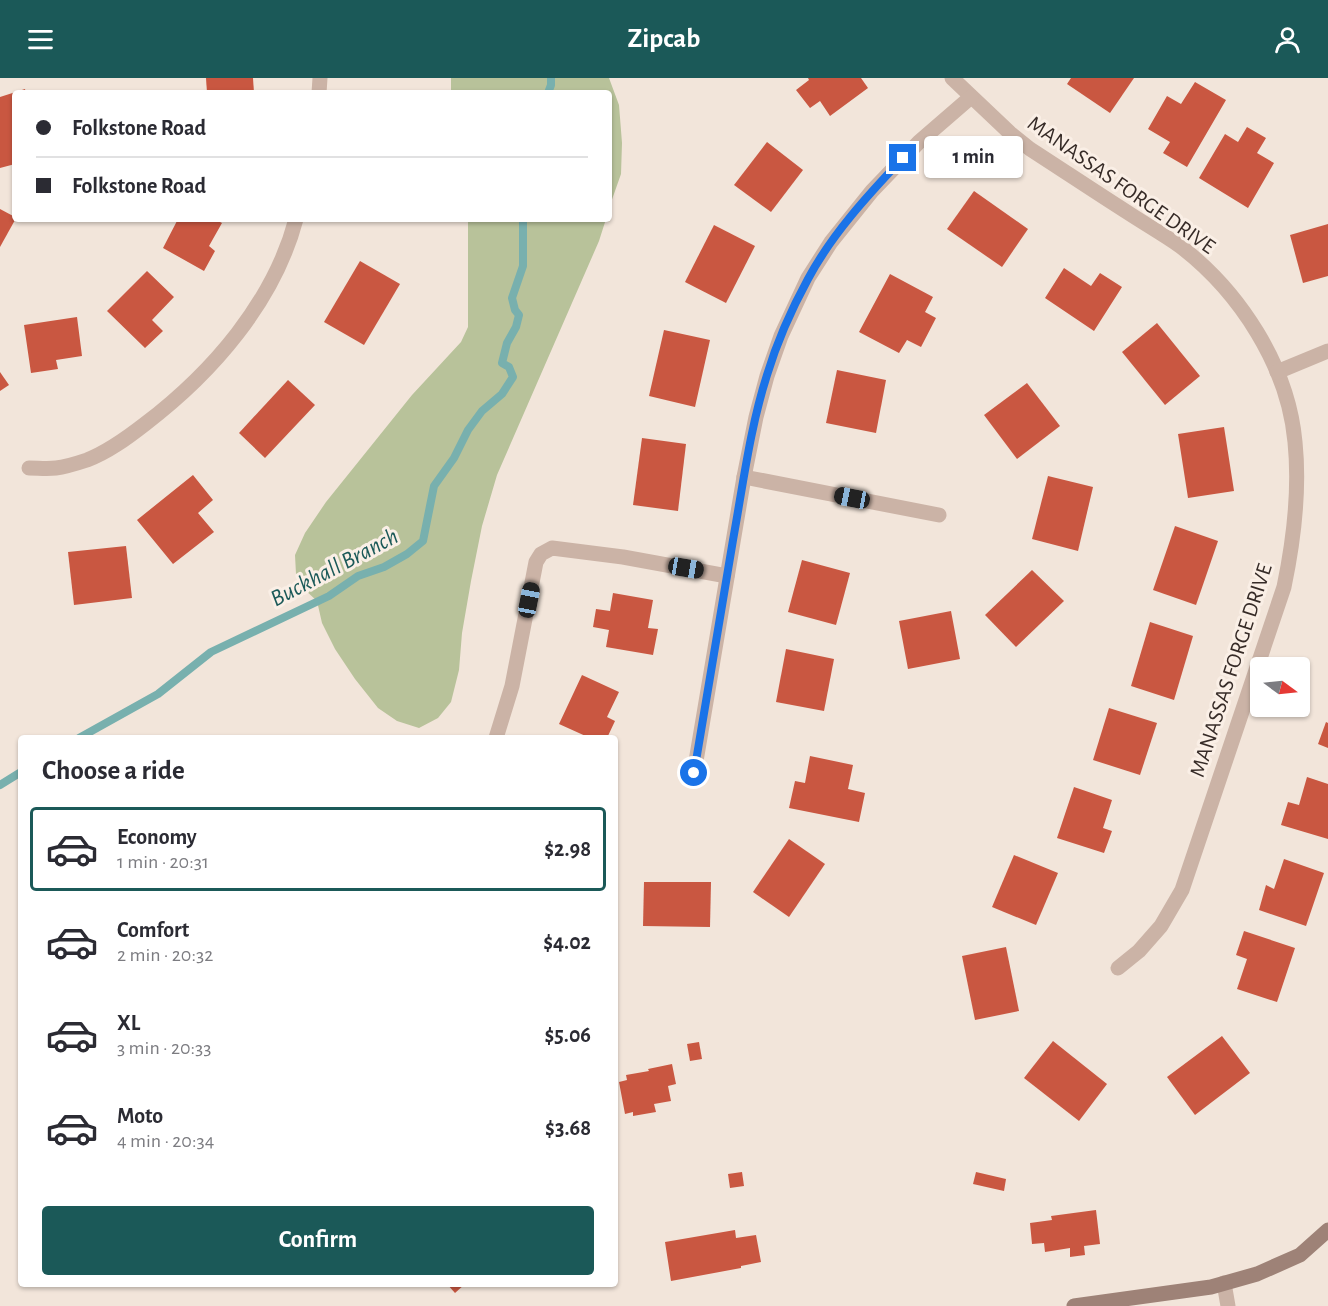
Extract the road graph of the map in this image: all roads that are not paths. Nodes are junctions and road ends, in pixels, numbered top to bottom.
1 (952, 78) edge
2 (971, 97) junction
3 (295, 222) edge
4 (1328, 351) edge
5 (1277, 372) junction
6 (29, 468) dead end
7 (744, 477) junction
8 (939, 515) dead end
9 (727, 576) junction
10 (497, 735) edge
11 (694, 773) dead end
12 (1118, 968) dead end
13 (1327, 1233) edge
14 (1224, 1283) junction
15 (1074, 1306) edge
16 (1228, 1306) edge

1 - 2 street, MANASSAS FORGE DRIVE
2 - 5 street, MANASSAS FORGE DRIVE
2 - 7 street
3 - 6 street
4 - 5 street
5 - 12 street, MANASSAS FORGE DRIVE
7 - 8 street
7 - 9 street
9 - 10 street
9 - 11 street
13 - 14 main road
14 - 15 main road
14 - 16 street

